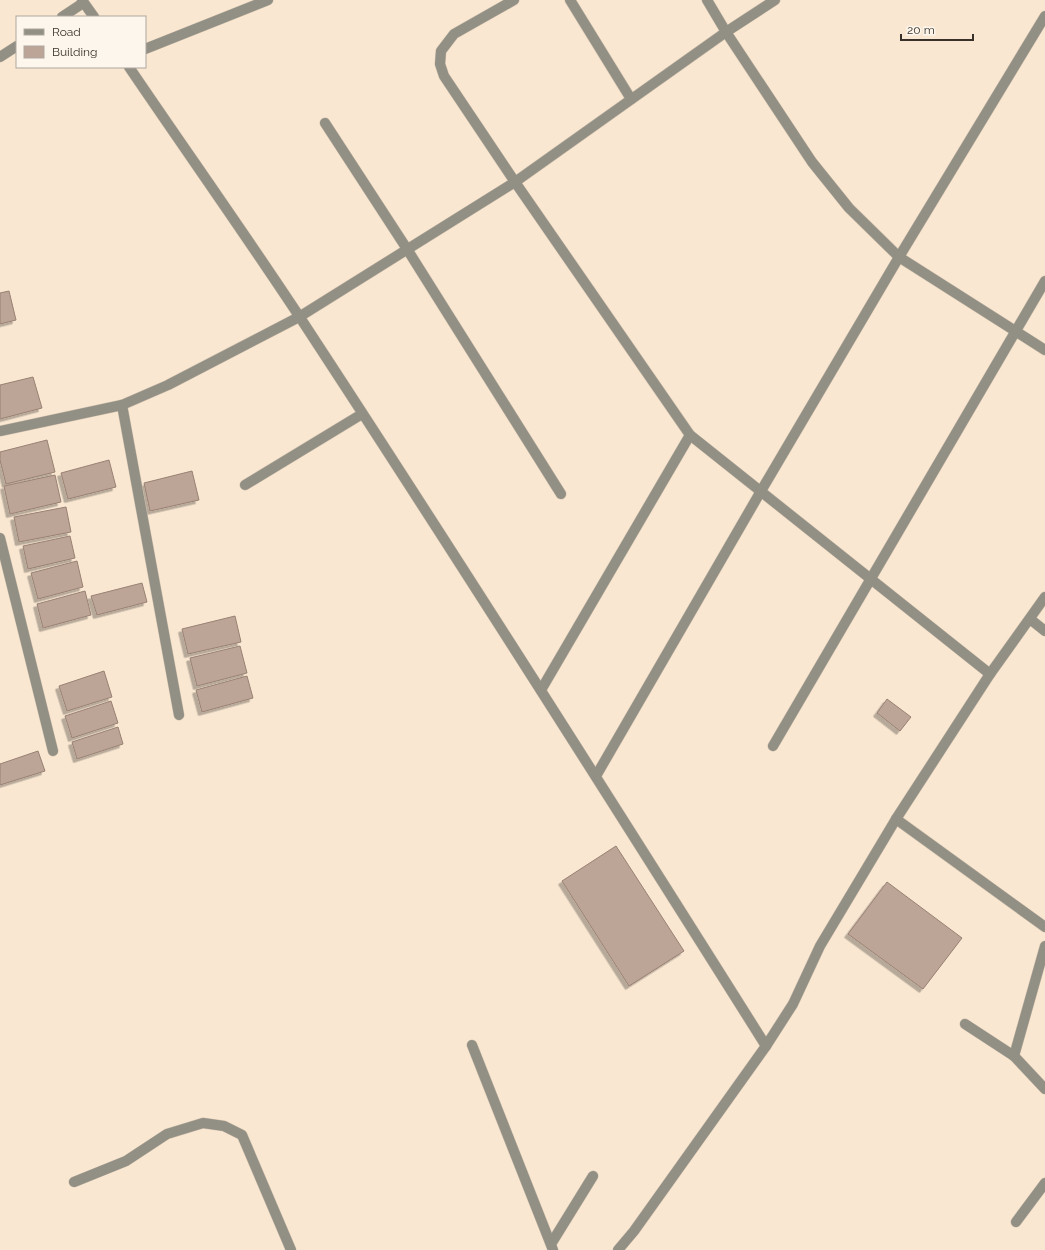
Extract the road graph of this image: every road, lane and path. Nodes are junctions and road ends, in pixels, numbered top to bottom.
1 (268, 0) edge
2 (514, 0) edge
3 (570, 0) edge
4 (707, 0) edge
5 (775, 0) edge
6 (83, 1) edge
7 (253, 3) edge
8 (63, 16) edge
9 (93, 16) edge
10 (1045, 16) edge
11 (726, 32) junction
12 (16, 47) edge
13 (146, 49) edge
14 (0, 57) edge
15 (130, 68) edge
16 (631, 99) junction
17 (325, 123) dead end
18 (515, 182) junction
19 (407, 249) junction
20 (899, 257) junction
21 (1045, 282) edge
22 (299, 317) junction
23 (1016, 331) junction
24 (1045, 350) edge
25 (122, 405) junction
26 (362, 414) junction
27 (0, 431) edge
28 (690, 435) junction
29 (244, 485) dead end
30 (761, 491) junction
31 (561, 494) dead end
32 (0, 538) edge
33 (872, 579) junction
34 (1045, 597) edge
35 (1030, 619) junction
36 (1045, 631) edge
37 (990, 674) junction
38 (542, 690) junction
39 (179, 715) dead end
40 (773, 746) dead end
41 (53, 751) dead end
42 (596, 776) junction
43 (896, 819) junction
44 (1045, 927) edge
45 (1045, 946) edge
46 (965, 1024) dead end
47 (472, 1045) dead end
48 (766, 1046) junction
49 (1014, 1056) junction
50 (1045, 1089) edge
51 (593, 1176) dead end
52 (74, 1182) dead end
53 (1045, 1183) edge
54 (1016, 1222) dead end
55 (552, 1247) edge
56 (292, 1250) edge
57 (618, 1250) edge

1 - 7 street
2 - 18 street
3 - 16 street
4 - 11 street
5 - 11 street
6 - 8 street
6 - 9 street
7 - 13 street
10 - 20 street
11 - 16 street
11 - 20 street
12 - 14 street
15 - 22 street
16 - 18 street
17 - 19 street
18 - 19 street
18 - 28 street
19 - 22 street
19 - 31 street
20 - 23 street
20 - 30 street
21 - 23 street
22 - 25 street
22 - 26 street
23 - 24 street
23 - 33 street
25 - 27 street
25 - 39 street
26 - 29 street
26 - 38 street
28 - 30 street
28 - 38 street
30 - 33 street
30 - 42 street
32 - 41 street
33 - 37 street
33 - 40 street
34 - 35 street
35 - 36 street
35 - 37 street
37 - 43 street
38 - 42 street
42 - 48 street
43 - 44 street
43 - 48 street
45 - 49 street
46 - 49 street
47 - 55 street
48 - 57 street
49 - 50 street
51 - 55 street
52 - 56 street
53 - 54 street

